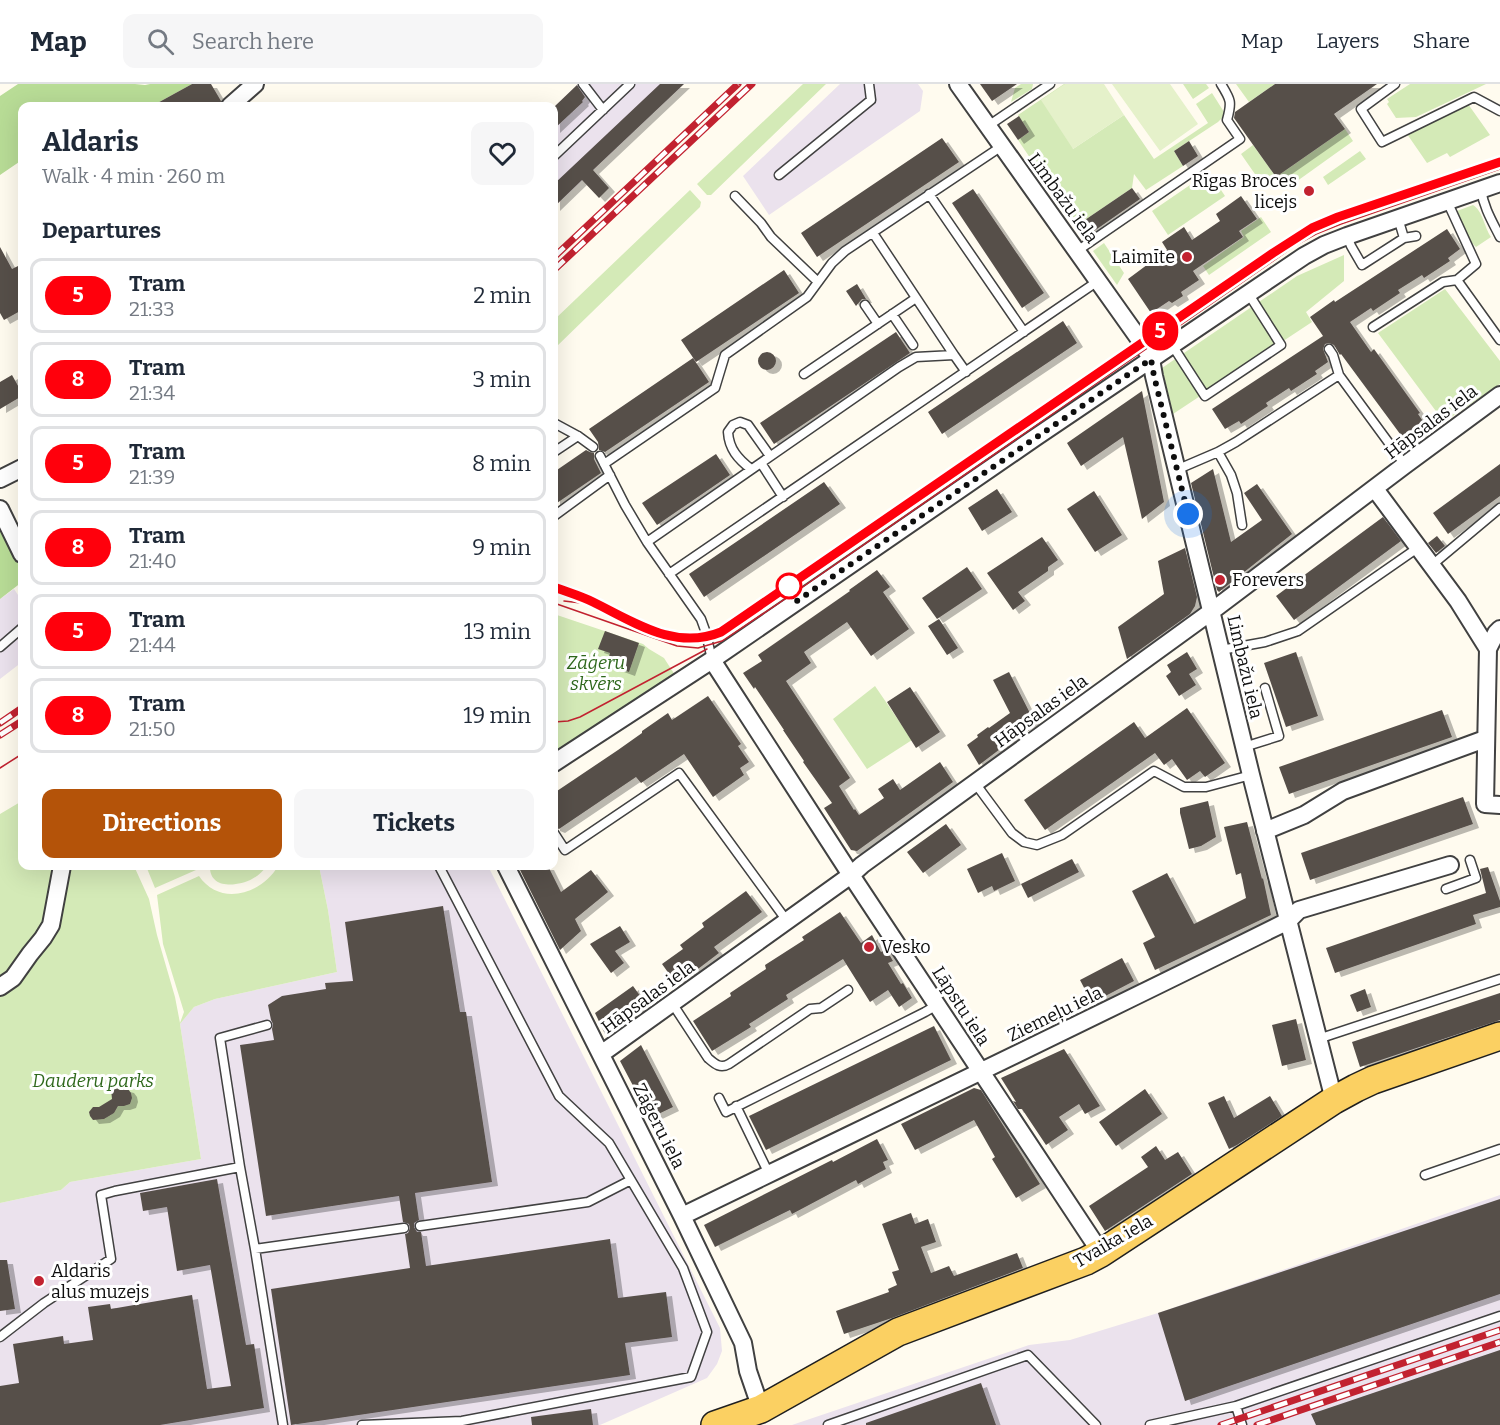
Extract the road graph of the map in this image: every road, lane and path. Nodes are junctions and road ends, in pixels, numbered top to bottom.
1 (255, 84) edge
2 (584, 84) edge
3 (630, 84) edge
4 (869, 84) edge
5 (958, 84) edge
6 (1050, 84) edge
7 (1221, 84) edge
8 (1395, 84) edge
9 (235, 102) edge
10 (603, 110) junction
11 (1500, 111) edge
12 (988, 126) junction
13 (1002, 146) junction
14 (558, 152) edge
15 (779, 175) dead end
16 (1500, 183) edge
17 (1481, 190) junction
18 (929, 194) junction
19 (735, 196) dead end
20 (1447, 201) junction
21 (1398, 218) junction
22 (873, 233) junction
23 (1347, 236) junction
24 (1416, 236) dead end
25 (1500, 237) edge
26 (1404, 238) junction
27 (1077, 251) junction
28 (1457, 280) junction
29 (1098, 281) junction
30 (818, 282) junction
31 (1248, 293) junction
32 (916, 298) junction
33 (865, 305) dead end
34 (892, 314) junction
35 (878, 324) junction
36 (1373, 327) dead end
37 (1024, 332) junction
38 (1500, 340) edge
39 (914, 345) dead end
40 (1172, 345) junction
41 (1329, 349) dead end
42 (954, 354) junction
43 (1151, 359) junction
44 (966, 372) junction
45 (804, 374) dead end
46 (1339, 375) junction
47 (1500, 395) edge
48 (558, 425) edge
49 (578, 436) junction
50 (593, 447) dead end
51 (558, 449) edge
52 (1218, 452) junction
53 (770, 456) junction
54 (761, 463) junction
55 (1405, 465) junction
56 (1183, 467) dead end
57 (751, 469) junction
58 (18, 470) edge
59 (610, 475) junction
60 (0, 478) edge
61 (1375, 489) junction
62 (783, 496) junction
63 (1500, 508) edge
64 (0, 509) edge
65 (558, 513) edge
66 (1242, 525) dead end
67 (647, 542) junction
68 (18, 546) edge
69 (1419, 548) junction
70 (1432, 565) junction
71 (669, 574) junction
72 (1212, 611) junction
73 (1500, 629) edge
74 (18, 631) edge
75 (0, 647) edge
76 (1488, 649) junction
77 (1221, 650) junction
78 (712, 660) junction
79 (1265, 688) dead end
80 (1485, 739) junction
81 (1244, 747) junction
82 (558, 760) edge
83 (1251, 775) junction
84 (975, 783) junction
85 (1500, 805) edge
86 (1265, 831) junction
87 (558, 839) edge
88 (1470, 860) dead end
89 (1450, 865) dead end
90 (61, 870) edge
91 (441, 870) edge
92 (508, 870) edge
93 (851, 875) junction
94 (1446, 889) dead end
95 (787, 921) junction
96 (1288, 921) junction
97 (1500, 979) edge
98 (0, 987) edge
99 (848, 990) dead end
100 (672, 1004) junction
101 (937, 1005) junction
102 (267, 1025) dead end
103 (1500, 1036) edge
104 (1318, 1039) junction
105 (601, 1054) junction
106 (981, 1071) junction
107 (718, 1098) dead end
108 (1334, 1100) junction
109 (736, 1106) junction
110 (1500, 1149) edge
111 (240, 1167) junction
112 (769, 1174) junction
113 (1425, 1175) dead end
114 (631, 1180) junction
115 (682, 1216) junction
116 (420, 1226) dead end
117 (404, 1228) dead end
118 (255, 1249) junction
119 (1101, 1253) junction
120 (1500, 1316) edge
121 (0, 1337) edge
122 (1236, 1406) junction
123 (761, 1409) junction
124 (283, 1425) edge
125 (362, 1425) edge
126 (715, 1425) edge
127 (828, 1425) edge
128 (1096, 1425) edge
129 (1150, 1425) edge
130 (1242, 1425) edge

1 - 9 street
2 - 10 lane
3 - 10 lane
4 - 15 lane
5 - 12 street, Limbažu iela
6 - 12 lane
7 - 27 lane
8 - 11 lane
10 - 14 lane
12 - 13 street, Limbažu iela
13 - 18 lane
13 - 27 street, Limbažu iela
16 - 17 street
17 - 20 street
17 - 25 lane
18 - 22 lane
18 - 37 lane
19 - 30 lane
20 - 21 street
20 - 28 lane
21 - 23 street
21 - 26 lane
22 - 30 lane
22 - 32 lane
23 - 26 lane
23 - 31 street
24 - 26 lane
27 - 29 street, Limbažu iela
28 - 36 lane
28 - 38 lane
29 - 37 lane
29 - 43 street, Limbažu iela
30 - 59 lane
31 - 40 street
31 - 40 lane
32 - 34 lane
32 - 42 lane
33 - 35 lane
34 - 35 lane
34 - 39 lane
35 - 45 lane
37 - 44 lane
40 - 43 street
41 - 46 lane
42 - 44 lane
42 - 53 lane
43 - 72 street, Limbažu iela
43 - 78 street
44 - 62 lane
46 - 52 lane
46 - 55 lane
47 - 55 street, Hāpsalas iela
48 - 49 lane
49 - 50 lane
49 - 51 lane
52 - 56 lane
52 - 66 lane
53 - 54 lane
53 - 57 lane
54 - 57 lane
54 - 62 lane
55 - 61 street, Hāpsalas iela
57 - 67 lane
58 - 60 street
59 - 65 lane
59 - 67 lane
61 - 69 street
61 - 72 street, Hāpsalas iela
62 - 71 lane
63 - 70 lane
64 - 68 street
67 - 71 lane
69 - 70 street
69 - 77 lane
70 - 76 street
71 - 78 lane
72 - 77 street, Limbažu iela
72 - 84 street, Hāpsalas iela
73 - 76 street
74 - 75 lane
76 - 80 street
77 - 81 street, Limbažu iela
78 - 82 street
78 - 93 street, Lāpstu iela
79 - 81 lane
80 - 85 street
80 - 86 street
81 - 83 street, Limbažu iela
83 - 84 lane
83 - 86 street, Limbažu iela
84 - 93 street, Hāpsalas iela
86 - 96 street, Limbažu iela
87 - 95 lane
88 - 94 lane
89 - 96 street, Ziemeļu iela
90 - 98 street
91 - 114 lane
92 - 105 street, Zāģeru iela
93 - 95 street, Hāpsalas iela
93 - 101 street, Lāpstu iela
95 - 100 street, Hāpsalas iela
96 - 104 street, Limbažu iela
96 - 106 street, Ziemeļu iela
97 - 104 lane
99 - 100 lane
100 - 105 street, Hāpsalas iela
101 - 106 street, Lāpstu iela
101 - 109 lane
102 - 111 lane
103 - 108 main road, Tvaika iela
104 - 108 street, Limbažu iela
105 - 115 street, Zāģeru iela
106 - 112 street, Ziemeļu iela
106 - 119 street, Lāpstu iela
107 - 109 lane
108 - 119 main road, Tvaika iela
109 - 112 lane
110 - 113 lane
111 - 118 lane
111 - 121 lane
112 - 115 street, Ziemeļu iela
114 - 116 lane
114 - 125 lane
115 - 123 street, Zāģeru iela
117 - 118 lane
118 - 124 lane
119 - 123 main road, Tvaika iela
120 - 122 lane
122 - 129 lane
122 - 130 lane
123 - 126 main road, Tvaika iela
127 - 128 lane

